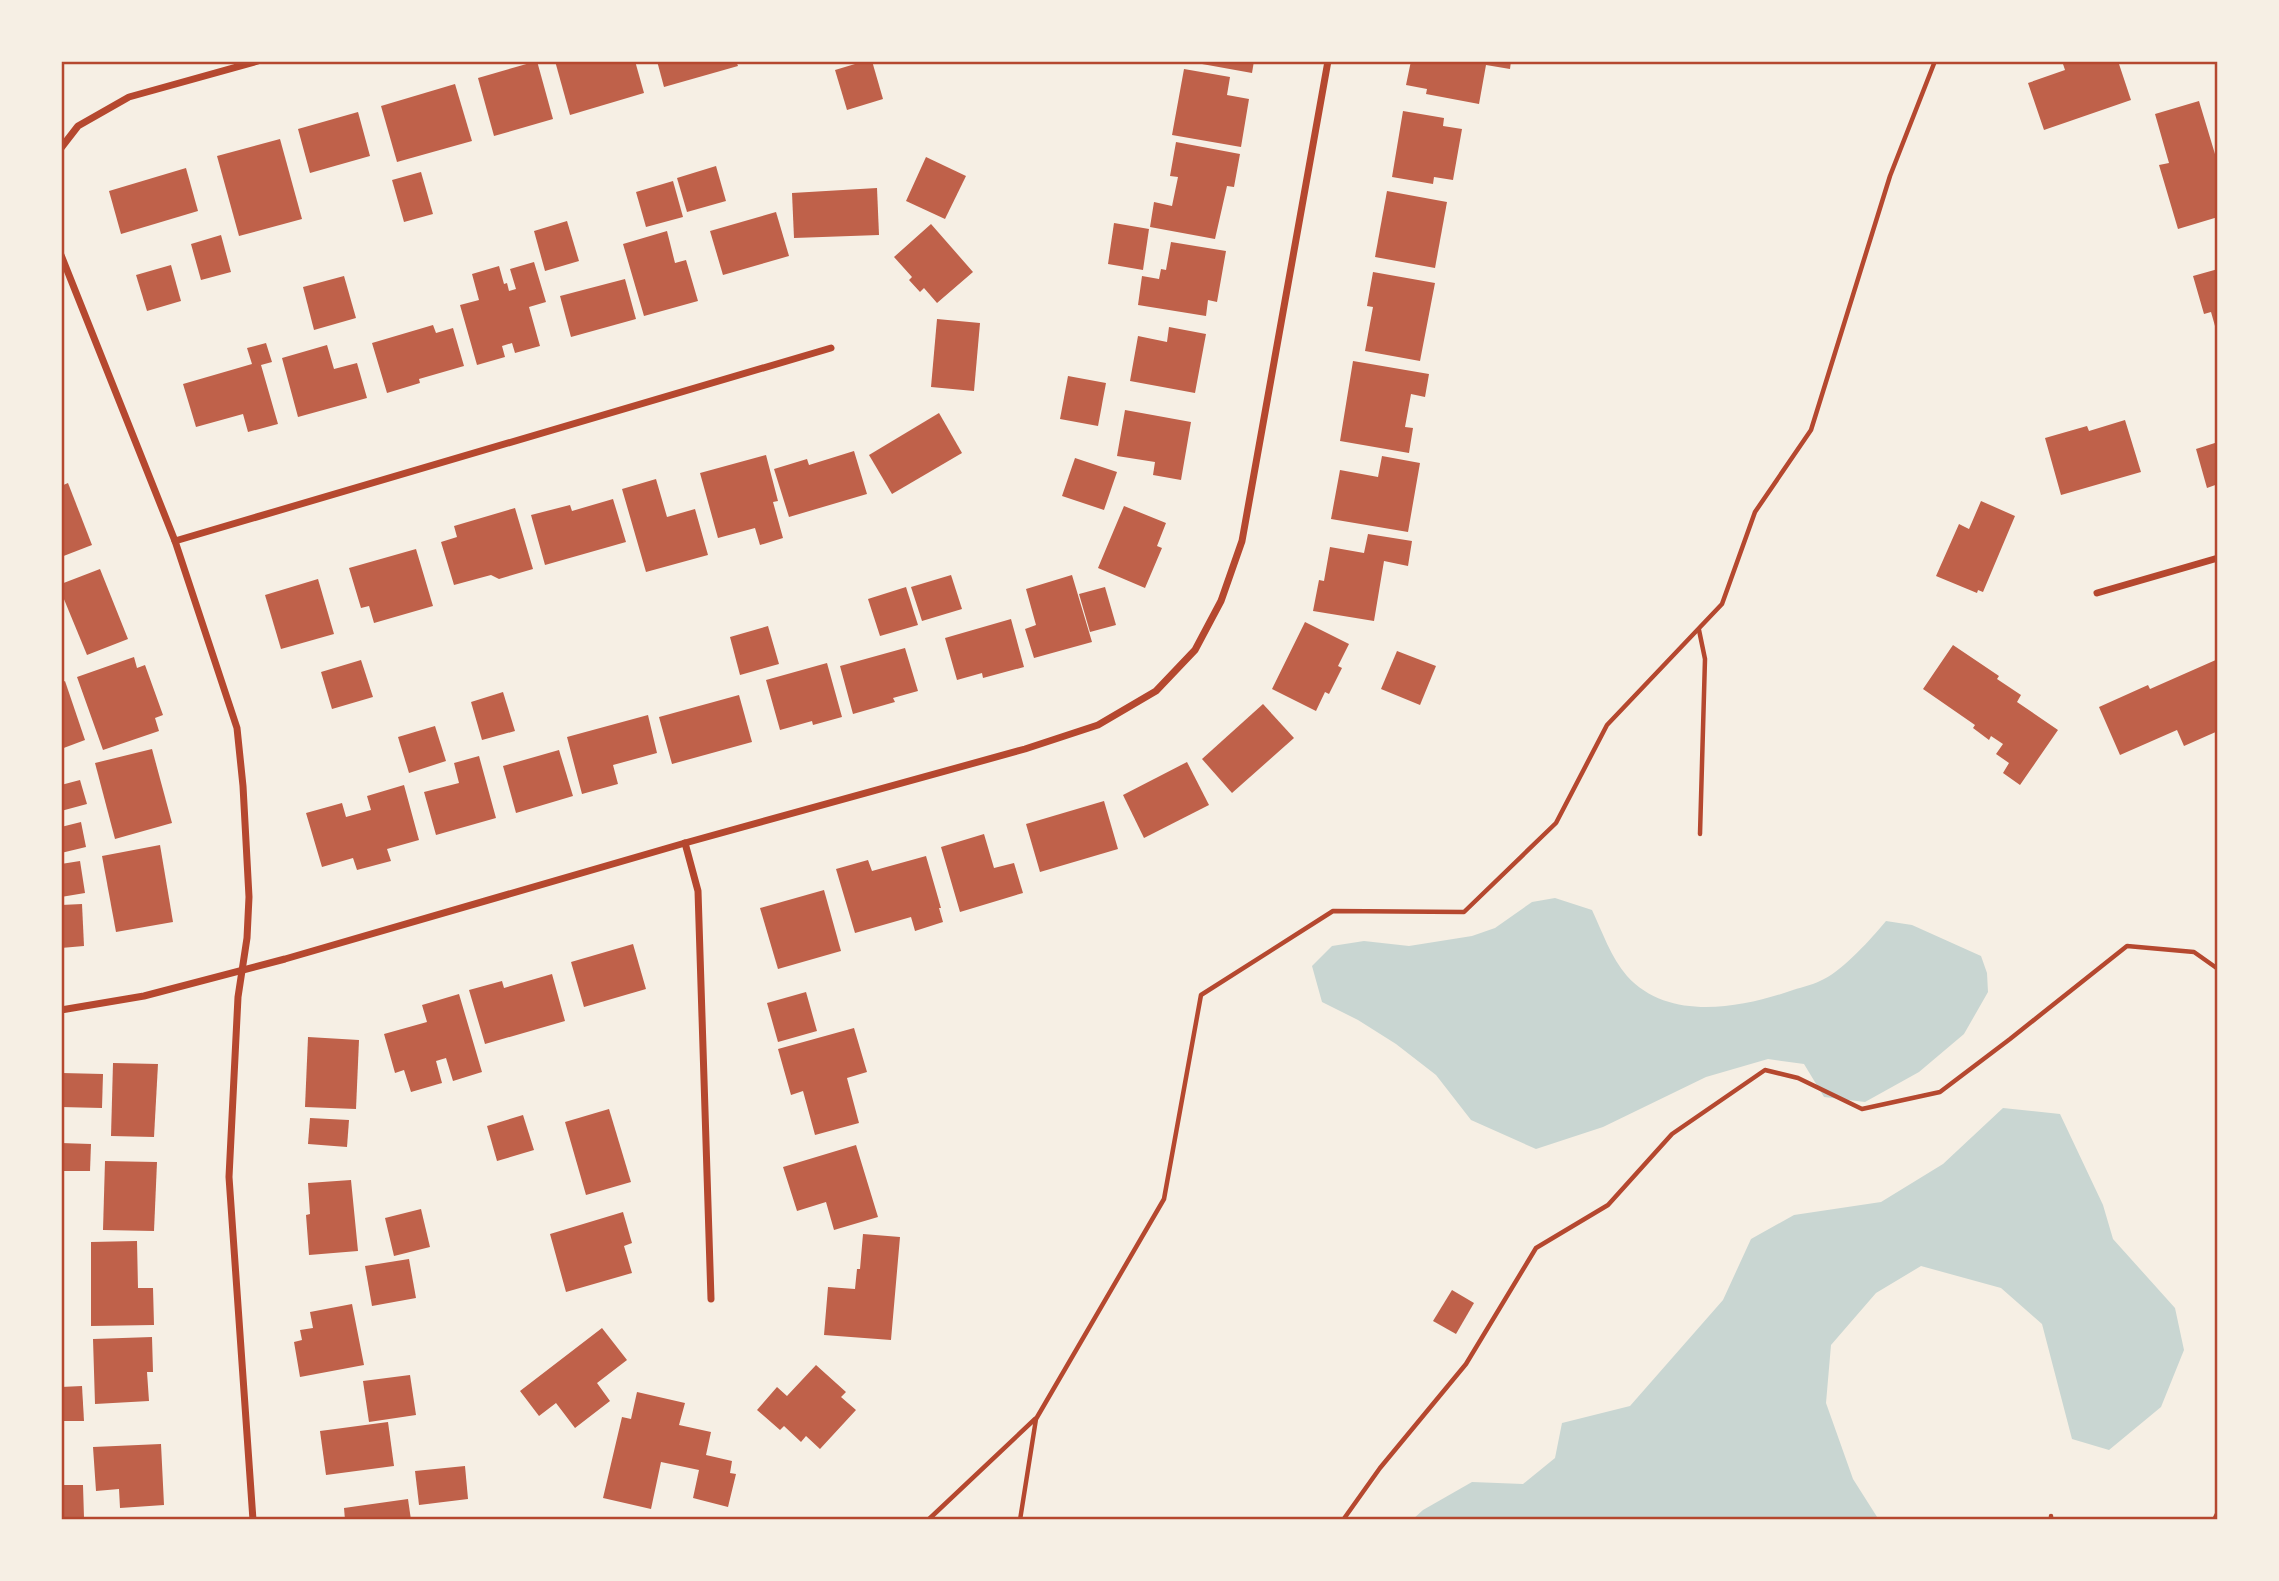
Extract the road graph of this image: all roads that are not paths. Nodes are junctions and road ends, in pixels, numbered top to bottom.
1 (258, 61) edge
2 (1328, 61) edge
3 (61, 148) edge
4 (61, 255) edge
5 (831, 348) dead end
6 (175, 541) junction
7 (2218, 558) edge
8 (2097, 593) dead end
9 (685, 843) junction
10 (243, 970) junction
11 (61, 1010) edge
12 (711, 1299) dead end
13 (253, 1520) edge

1 - 3 street
2 - 9 street
4 - 6 street
5 - 6 street
6 - 10 street
7 - 8 street
9 - 10 street
9 - 12 street
10 - 11 street
10 - 13 street

